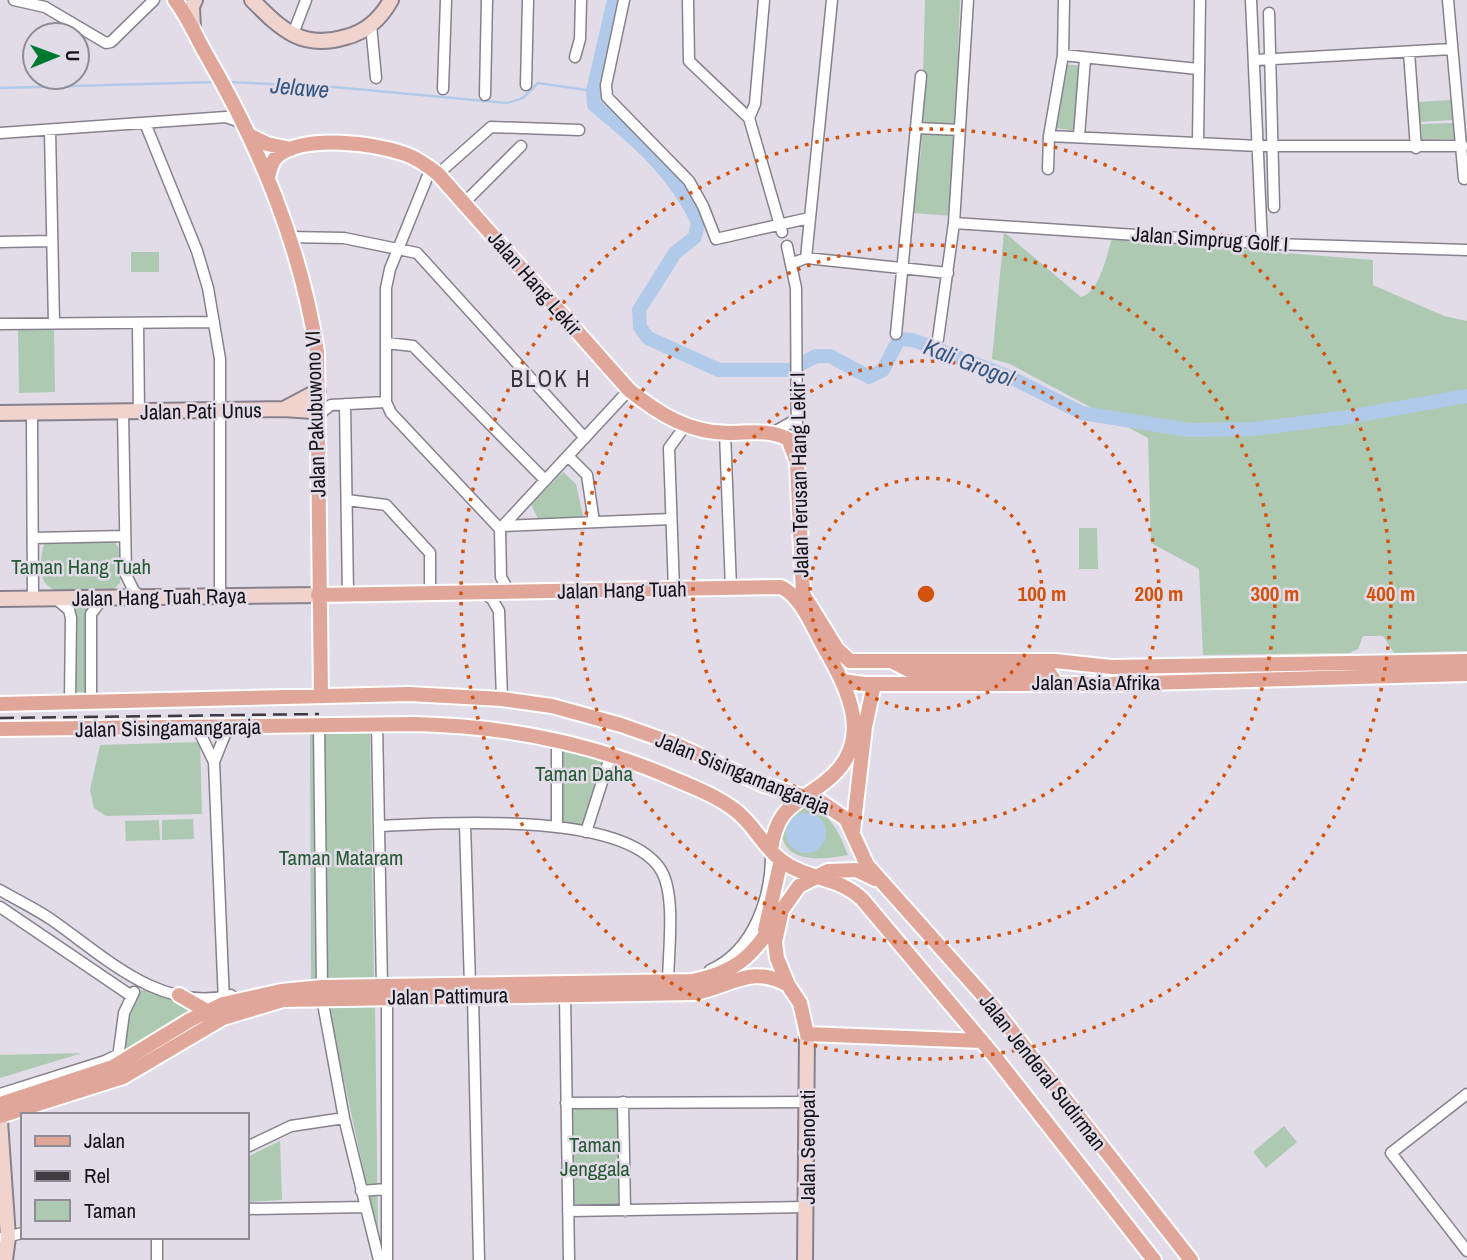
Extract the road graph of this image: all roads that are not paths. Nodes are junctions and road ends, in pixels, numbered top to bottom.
1 (14, 0) edge
2 (154, 0) edge
3 (167, 0) edge
4 (175, 0) edge
5 (195, 0) edge
6 (252, 0) edge
7 (306, 0) edge
8 (391, 0) edge
9 (446, 0) edge
10 (487, 0) edge
11 (528, 0) edge
12 (582, 0) edge
13 (624, 0) edge
14 (688, 0) edge
15 (764, 0) edge
16 (832, 0) edge
17 (968, 0) edge
18 (1064, 0) edge
19 (1200, 0) edge
20 (1251, 0) edge
21 (1448, 0) edge
22 (1269, 13) dead end
23 (371, 25) junction
24 (193, 31) junction
25 (293, 34) junction
26 (1452, 49) junction
27 (1409, 52) junction
28 (1063, 55) junction
29 (575, 57) dead end
30 (1085, 59) junction
31 (1269, 59) junction
32 (1256, 60) junction
33 (1198, 69) junction
34 (921, 76) dead end
35 (376, 78) dead end
36 (526, 85) dead end
37 (443, 89) dead end
38 (485, 95) dead end
39 (749, 118) junction
40 (145, 123) junction
41 (917, 128) junction
42 (50, 130) junction
43 (248, 130) junction
44 (579, 130) dead end
45 (960, 130) junction
46 (0, 133) edge
47 (1049, 136) junction
48 (1079, 136) junction
49 (1198, 143) junction
50 (521, 146) dead end
51 (1259, 146) junction
52 (1272, 146) junction
53 (1463, 146) junction
54 (1416, 148) junction
55 (293, 149) junction
56 (1048, 169) dead end
57 (434, 171) junction
58 (268, 178) junction
59 (1464, 179) dead end
60 (464, 203) junction
61 (1274, 207) dead end
62 (809, 218) junction
63 (954, 223) junction
64 (781, 229) junction
65 (288, 237) junction
66 (52, 241) junction
67 (0, 242) edge
68 (1262, 243) junction
69 (787, 246) dead end
70 (398, 248) junction
71 (1467, 250) edge
72 (806, 258) junction
73 (793, 263) junction
74 (903, 270) junction
75 (948, 273) junction
76 (214, 322) junction
77 (54, 323) junction
78 (138, 323) junction
79 (0, 324) edge
80 (896, 334) dead end
81 (938, 340) dead end
82 (387, 343) junction
83 (629, 390) junction
84 (318, 391) junction
85 (386, 402) junction
86 (345, 404) junction
87 (331, 405) junction
88 (283, 409) junction
89 (222, 410) junction
90 (0, 413) edge
91 (121, 413) junction
92 (139, 413) junction
93 (318, 415) junction
94 (32, 419) junction
95 (797, 419) junction
96 (0, 420) edge
97 (685, 426) junction
98 (774, 432) junction
99 (725, 433) junction
100 (585, 438) junction
101 (568, 456) junction
102 (797, 462) junction
103 (545, 480) junction
104 (347, 500) junction
105 (671, 519) junction
106 (594, 522) junction
107 (502, 528) junction
108 (125, 536) junction
109 (33, 538) junction
110 (799, 565) junction
111 (126, 575) junction
112 (781, 587) junction
113 (731, 588) junction
114 (674, 590) junction
115 (511, 592) junction
116 (484, 593) junction
117 (348, 594) junction
118 (430, 594) junction
119 (318, 595) junction
120 (220, 597) junction
121 (106, 598) junction
122 (142, 598) junction
123 (0, 599) edge
124 (33, 599) junction
125 (56, 599) junction
126 (499, 611) junction
127 (1467, 661) edge
128 (878, 662) joint
129 (894, 662) junction
130 (1382, 670) junction
131 (1467, 674) edge
132 (843, 681) junction
133 (1056, 683) junction
134 (874, 684) junction
135 (321, 695) junction
136 (502, 699) junction
137 (91, 700) junction
138 (71, 701) junction
139 (852, 701) junction
140 (868, 702) junction
141 (0, 704) edge
142 (377, 724) junction
143 (319, 725) junction
144 (197, 727) junction
145 (228, 727) junction
146 (0, 729) edge
147 (557, 739) junction
148 (850, 750) junction
149 (611, 754) junction
150 (214, 762) junction
151 (857, 787) junction
152 (806, 795) junction
153 (465, 824) junction
154 (379, 826) junction
155 (557, 826) junction
156 (853, 831) junction
157 (586, 832) junction
158 (776, 855) junction
159 (816, 876) junction
160 (889, 888) junction
161 (0, 890) edge
162 (0, 907) edge
163 (780, 914) junction
164 (762, 941) junction
165 (668, 980) junction
166 (142, 984) junction
167 (788, 985) junction
168 (471, 987) junction
169 (384, 988) junction
170 (322, 989) junction
171 (130, 995) junction
172 (179, 995) junction
173 (565, 995) junction
174 (224, 1000) junction
175 (207, 1011) junction
176 (807, 1034) junction
177 (982, 1041) junction
178 (116, 1061) junction
179 (73, 1087) junction
180 (55, 1093) junction
181 (0, 1094) edge
182 (1467, 1094) edge
183 (623, 1102) junction
184 (808, 1102) junction
185 (566, 1103) junction
186 (0, 1104) edge
187 (344, 1118) junction
188 (0, 1121) edge
189 (248, 1147) edge
190 (386, 1189) junction
191 (361, 1191) junction
192 (365, 1207) junction
193 (807, 1207) junction
194 (248, 1209) edge
195 (568, 1211) junction
196 (625, 1211) junction
197 (21, 1234) edge
198 (157, 1239) edge
199 (3, 1240) edge
200 (1467, 1251) edge
201 (4, 1260) edge
202 (157, 1260) edge
203 (379, 1260) edge
204 (387, 1260) edge
205 (480, 1260) edge
206 (569, 1260) edge
207 (805, 1260) edge
208 (1154, 1260) edge
209 (1191, 1260) edge

1 - 2 street
3 - 24 main road, Jalan Pakubuwono VI
4 - 24 main road, Jalan Pakubuwono VI
5 - 24 street
6 - 25 street
7 - 25 street
8 - 23 street
9 - 37 street
10 - 38 street
11 - 36 street
12 - 29 street
13 - 64 street
14 - 39 street
15 - 39 street
16 - 62 street
17 - 45 street
18 - 28 street
19 - 33 street
20 - 32 street
21 - 26 street
22 - 31 street
23 - 25 street
23 - 35 street
24 - 43 main road, Jalan Pakubuwono VI
26 - 27 street
26 - 53 street
27 - 31 street
27 - 54 street
28 - 30 street
28 - 47 street
30 - 33 street
30 - 48 street
31 - 32 street
31 - 52 street
32 - 51 street
33 - 49 street
34 - 41 street
39 - 64 street
40 - 42 street
40 - 43 street
40 - 76 street
41 - 45 street
41 - 74 street
42 - 46 street
42 - 66 street
43 - 55 main road, Jalan Hang Lekir
43 - 58 main road, Jalan Pakubuwono VI
44 - 57 street
45 - 63 street
47 - 48 street
47 - 56 street
48 - 49 street
49 - 51 street
50 - 60 street
51 - 52 street
51 - 68 street
52 - 54 street
52 - 61 street
53 - 54 street
53 - 59 street
55 - 57 main road, Jalan Hang Lekir
55 - 58 main road
57 - 60 main road, Jalan Hang Lekir
57 - 70 street
58 - 65 main road, Jalan Pakubuwono VI
60 - 83 main road, Jalan Hang Lekir
62 - 64 street
62 - 72 street
63 - 68 street, Jalan Simprug Golf I
63 - 75 street
65 - 70 street
65 - 84 main road, Jalan Pakubuwono VI
66 - 67 street
66 - 77 street
68 - 71 street, Jalan Simprug Golf I
69 - 73 street, Jalan Terusan Hang Lekir I
70 - 82 street
70 - 100 street
72 - 73 street
72 - 74 street
73 - 95 street, Jalan Terusan Hang Lekir I
74 - 75 street
74 - 80 street
75 - 81 street
76 - 78 street
76 - 89 street
77 - 78 street
77 - 79 street
78 - 92 street
82 - 85 street
82 - 103 street
83 - 97 main road, Jalan Hang Lekir
83 - 100 street
84 - 87 street
84 - 88 street, Jalan Pati Unus
84 - 93 main road, Jalan Pakubuwono VI
85 - 86 street
85 - 107 street
86 - 87 street
86 - 104 street
87 - 93 street
88 - 89 street, Jalan Pati Unus
88 - 93 street, Jalan Pati Unus
89 - 92 street, Jalan Pati Unus
89 - 120 street
90 - 91 street, Jalan Pati Unus
91 - 92 street, Jalan Pati Unus
91 - 94 street, Jalan Pati Unus
91 - 108 street
93 - 119 main road, Jalan Pakubuwono VI
94 - 96 street, Jalan Pati Unus
94 - 109 street
95 - 98 street, Jalan Hang Lekir
95 - 102 street, Jalan Terusan Hang Lekir I
97 - 99 main road, Jalan Hang Lekir
97 - 105 street
98 - 99 main road, Jalan Hang Lekir
98 - 102 main road
99 - 113 street
100 - 101 street
101 - 103 street
101 - 106 street
102 - 110 main road, Jalan Terusan Hang Lekir I
103 - 107 street
104 - 117 street
104 - 118 street
105 - 106 street
105 - 114 street
106 - 107 street
107 - 115 street
108 - 109 street
108 - 111 street
109 - 124 street
110 - 112 main road
110 - 128 main road, Jalan Terusan Hang Lekir I
111 - 121 street
111 - 122 street
112 - 113 main road, Jalan Hang Tuah
112 - 132 main road
113 - 114 main road, Jalan Hang Tuah
114 - 115 main road, Jalan Hang Tuah
115 - 116 main road, Jalan Hang Tuah
115 - 126 street
116 - 118 main road, Jalan Hang Tuah
116 - 126 street
117 - 118 main road, Jalan Hang Tuah
117 - 119 main road, Jalan Hang Tuah
119 - 120 street, Jalan Hang Tuah Raya
119 - 135 main road, Jalan Pakubuwono VI
120 - 122 street, Jalan Hang Tuah Raya
121 - 122 street, Jalan Hang Tuah Raya
121 - 125 street, Jalan Hang Tuah Raya
121 - 137 street
123 - 124 street, Jalan Hang Tuah Raya
124 - 125 street, Jalan Hang Tuah Raya
125 - 138 street
126 - 136 street
127 - 130 main road, Jalan Asia Afrika
128 - 129 main road, Jalan Asia Afrika
129 - 130 main road, Jalan Asia Afrika
129 - 133 main road
130 - 131 main road, Jalan Asia Afrika
130 - 133 main road, Jalan Asia Afrika
132 - 134 main road
132 - 139 main road
133 - 134 main road, Jalan Asia Afrika
134 - 140 main road
135 - 136 main road, Jalan Sisingamangaraja
135 - 137 main road, Jalan Sisingamangaraja
136 - 152 main road, Jalan Sisingamangaraja
137 - 138 main road, Jalan Sisingamangaraja
138 - 141 main road, Jalan Sisingamangaraja
139 - 140 main road
139 - 148 main road
140 - 151 main road
142 - 143 main road, Jalan Sisingamangaraja
142 - 147 main road, Jalan Sisingamangaraja
142 - 154 street
143 - 145 main road, Jalan Sisingamangaraja
143 - 170 street
144 - 145 main road, Jalan Sisingamangaraja
144 - 146 main road, Jalan Sisingamangaraja
144 - 150 street
145 - 150 street
147 - 149 main road, Jalan Sisingamangaraja
147 - 155 street
148 - 151 main road
148 - 152 main road
149 - 157 street
149 - 158 main road, Jalan Sisingamangaraja
150 - 174 street
151 - 156 main road
152 - 156 main road, Jalan Sisingamangaraja
152 - 158 main road
153 - 154 street
153 - 155 street
153 - 168 street
154 - 169 street
155 - 157 street
156 - 160 main road, Jalan Sisingamangaraja
157 - 165 street
158 - 159 main road, Jalan Sisingamangaraja
158 - 164 main road
158 - 165 street, Jalan Pattimura
159 - 160 main road
159 - 163 main road
159 - 177 main road, Jalan Jenderal Sudirman
160 - 209 main road, Jalan Jenderal Sudirman
161 - 166 street
162 - 171 street
163 - 164 main road, Jalan Pattimura
163 - 167 main road
164 - 165 main road, Jalan Pattimura
165 - 168 main road, Jalan Pattimura
166 - 171 street
166 - 172 street
167 - 173 main road, Jalan Pattimura
167 - 176 main road
168 - 169 main road, Jalan Pattimura
168 - 173 main road, Jalan Pattimura
168 - 205 street
169 - 170 main road, Jalan Pattimura
169 - 190 street
170 - 174 main road, Jalan Pattimura
170 - 179 main road, Jalan Pattimura
170 - 187 street
171 - 178 street
172 - 174 street
172 - 175 main road
173 - 185 street
174 - 175 main road, Jalan Pattimura
175 - 178 main road, Jalan Pattimura
176 - 177 main road, Jalan Jenderal Sudirman
176 - 184 street, Jalan Senopati
177 - 208 main road, Jalan Jenderal Sudirman
178 - 179 main road, Jalan Pattimura
178 - 181 street, Jalan Pattimura
179 - 180 main road, Jalan Pattimura
180 - 186 main road, Jalan Pattimura
180 - 188 main road, Jalan Pattimura
182 - 200 street
183 - 184 street
183 - 185 street
183 - 196 street
184 - 193 street, Jalan Senopati
185 - 195 street
187 - 189 street
187 - 191 street
188 - 199 street
190 - 191 street
190 - 204 street
191 - 192 street
192 - 194 street
192 - 203 street
193 - 196 street
193 - 207 street, Jalan Senopati
195 - 196 street
195 - 206 street
197 - 199 street
198 - 202 street
199 - 201 street

